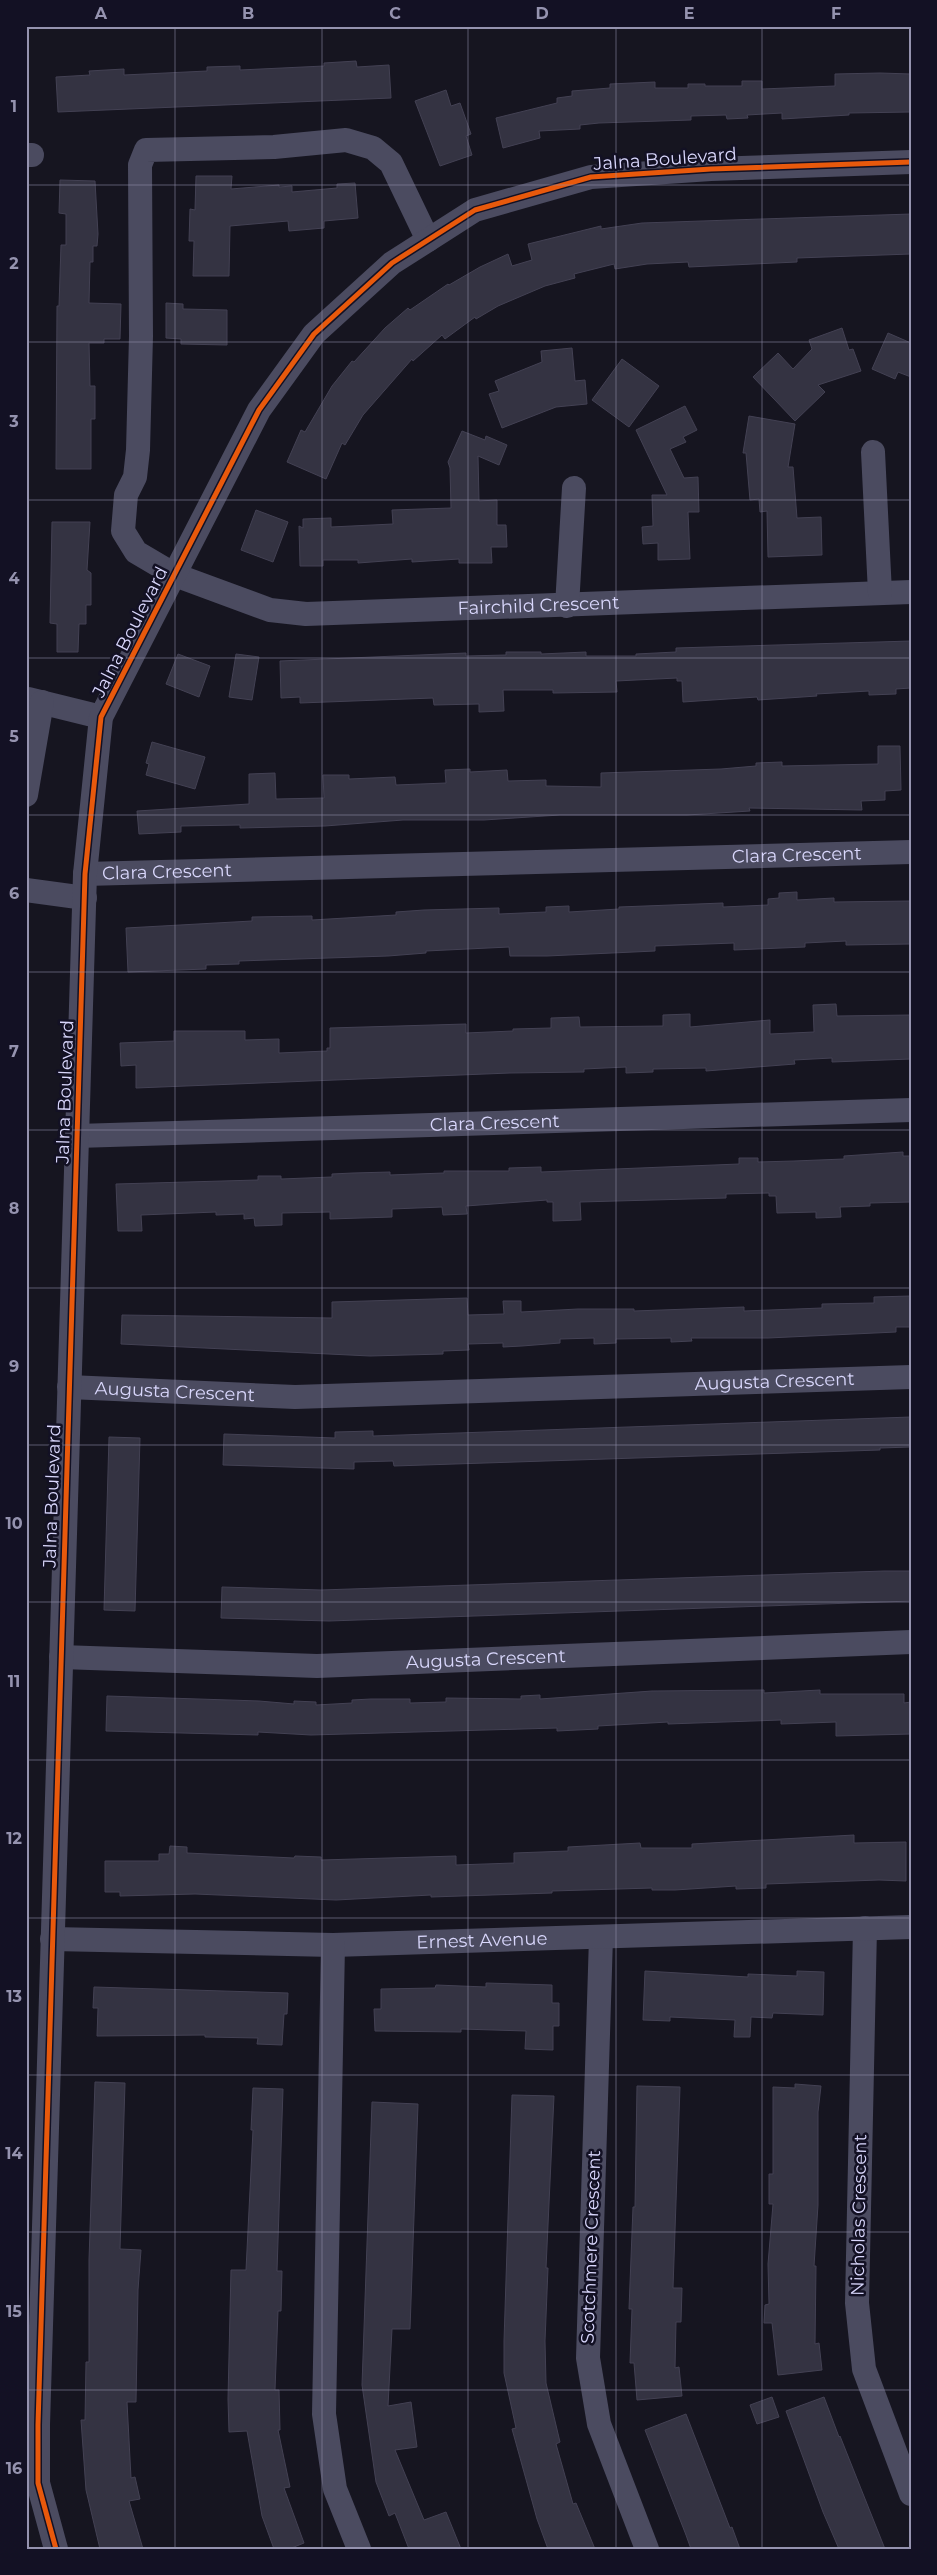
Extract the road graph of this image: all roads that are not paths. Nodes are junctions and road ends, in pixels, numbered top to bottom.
1 (911, 162) edge
2 (428, 240) junction
3 (873, 452) dead end
4 (574, 488) dead end
5 (175, 575) junction
6 (911, 592) edge
7 (880, 593) junction
8 (567, 606) junction
9 (34, 700) edge
10 (101, 717) junction
11 (26, 795) edge
12 (911, 852) edge
13 (85, 874) junction
14 (26, 890) edge
15 (84, 898) junction
16 (911, 1110) edge
17 (77, 1136) junction
18 (911, 1377) edge
19 (69, 1388) junction
20 (911, 1642) edge
21 (61, 1657) junction
22 (911, 1927) edge
23 (865, 1928) junction
24 (601, 1937) junction
25 (52, 1938) junction
26 (332, 1945) junction
27 (911, 2494) edge
28 (56, 2549) edge
29 (359, 2549) edge
30 (646, 2549) edge

1 - 2 street, Jalna Boulevard
2 - 5 street, Jalna Boulevard
2 - 5 street, Fairchild Crescent
3 - 7 street
4 - 8 street
5 - 8 street, Fairchild Crescent
5 - 10 street, Jalna Boulevard
6 - 7 street, Fairchild Crescent
7 - 8 street, Fairchild Crescent
9 - 10 street
9 - 11 street
10 - 13 street, Jalna Boulevard
12 - 13 street, Clara Crescent
13 - 15 street, Jalna Boulevard
14 - 15 street
15 - 17 street, Jalna Boulevard
16 - 17 street, Clara Crescent
17 - 19 street, Jalna Boulevard
18 - 19 street, Augusta Crescent
19 - 21 street, Jalna Boulevard
20 - 21 street, Augusta Crescent
21 - 25 street, Jalna Boulevard
22 - 23 street, Ernest Avenue
23 - 24 street, Ernest Avenue
23 - 27 street, Nicholas Crescent
24 - 26 street, Ernest Avenue
24 - 30 street, Scotchmere Crescent
25 - 26 street, Ernest Avenue
25 - 28 street, Jalna Boulevard
26 - 29 street

